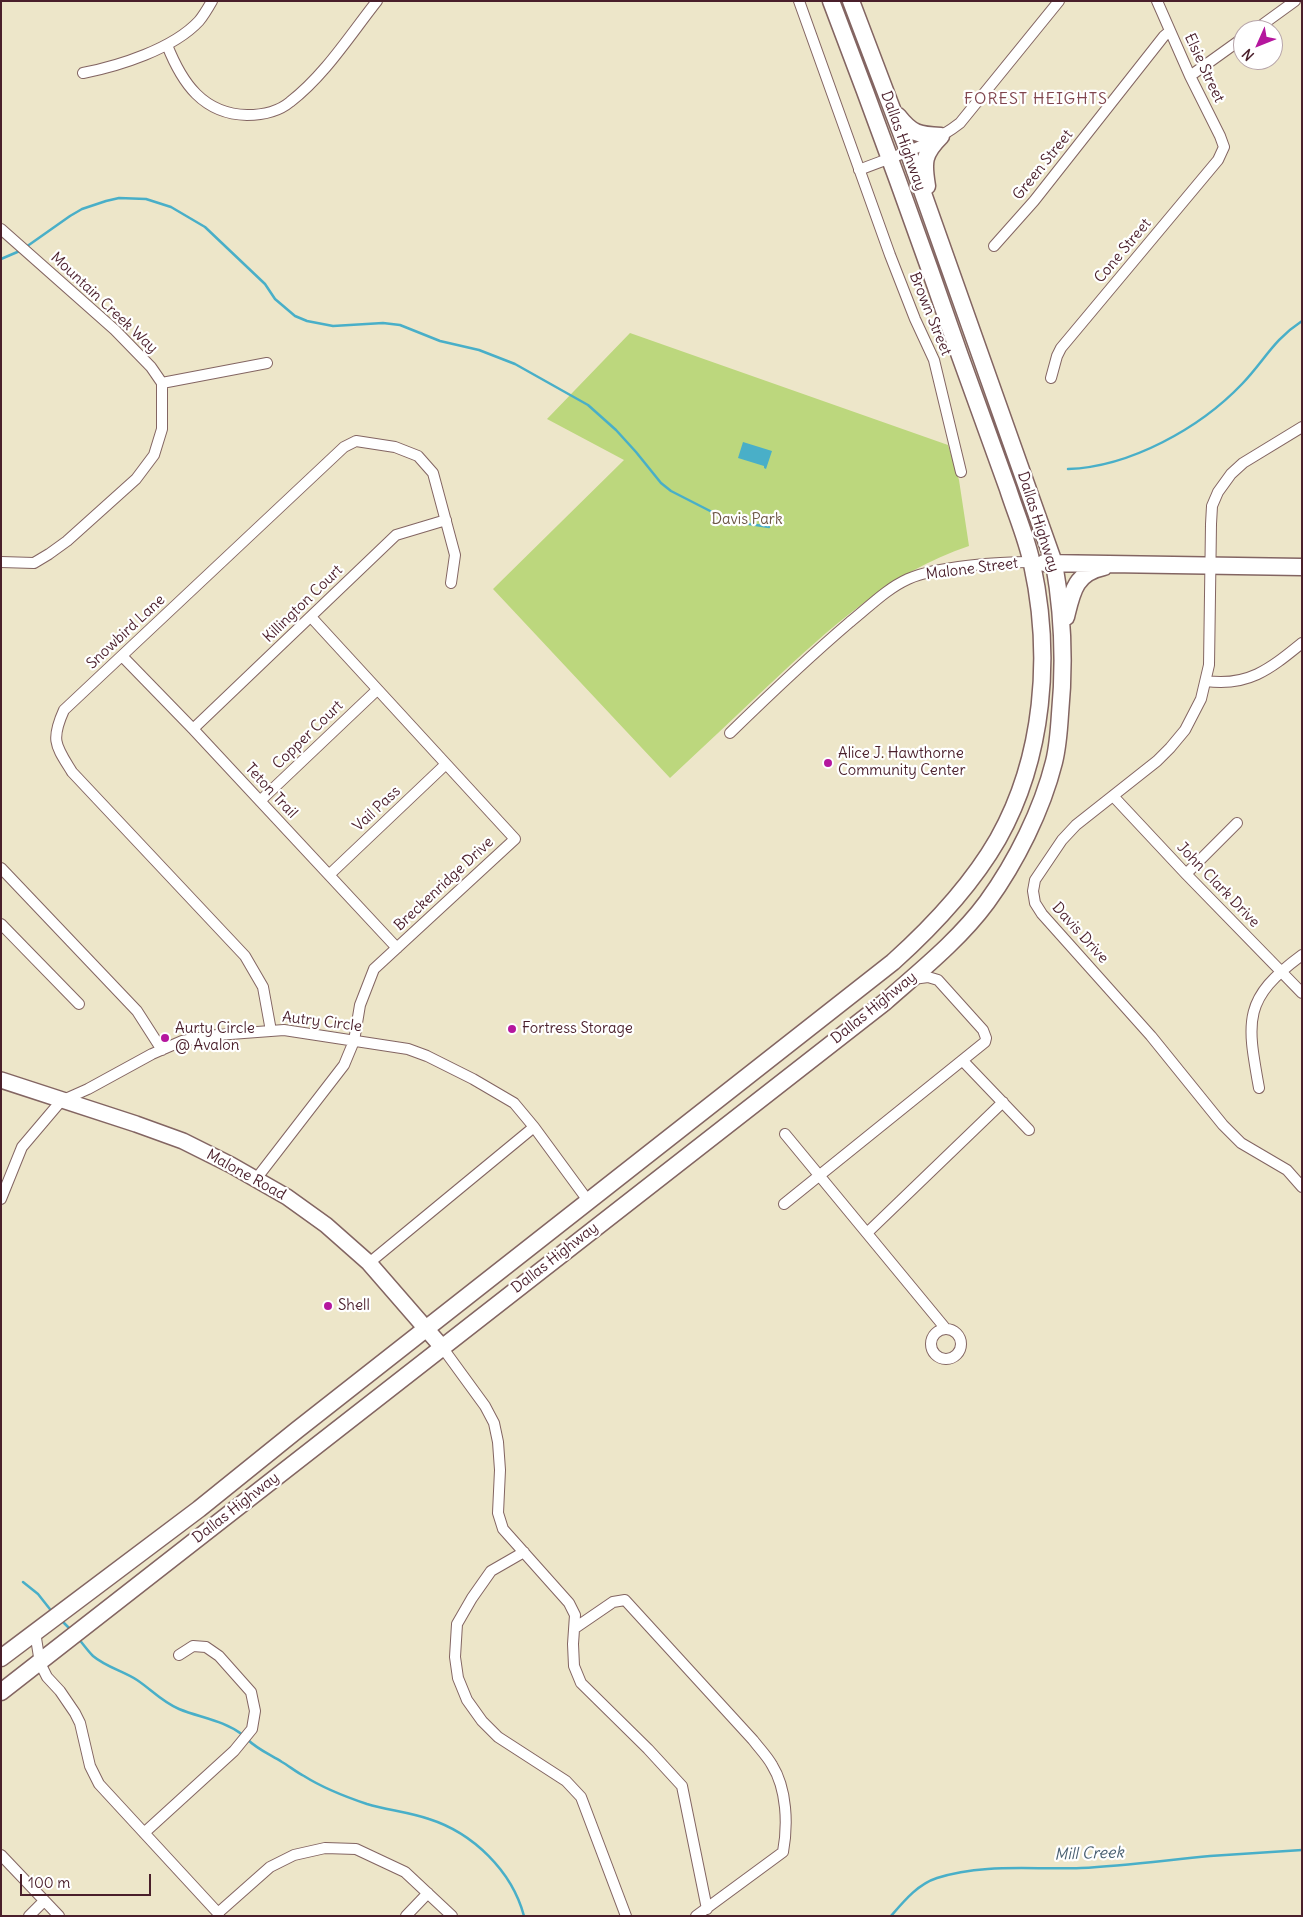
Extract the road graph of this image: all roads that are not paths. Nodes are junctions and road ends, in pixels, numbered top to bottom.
1 (212, 1) edge
2 (378, 1) edge
3 (799, 1) edge
4 (831, 1) edge
5 (852, 1) edge
6 (1059, 1) edge
7 (1157, 1) edge
8 (1295, 1) edge
9 (1268, 20) edge
10 (1170, 31) junction
11 (167, 45) junction
12 (1233, 45) edge
13 (83, 74) dead end
14 (1190, 76) junction
15 (891, 108) junction
16 (941, 136) junction
17 (1224, 147) joint
18 (908, 152) junction
19 (890, 158) junction
20 (859, 170) junction
21 (934, 225) junction
22 (1, 229) edge
23 (994, 246) dead end
24 (267, 363) dead end
25 (1052, 378) dead end
26 (162, 383) junction
27 (1302, 427) edge
28 (961, 472) dead end
29 (446, 520) junction
30 (1, 562) edge
31 (1032, 562) junction
32 (1054, 563) junction
33 (1115, 565) junction
34 (1209, 566) junction
35 (1302, 567) edge
36 (451, 584) dead end
37 (311, 617) junction
38 (1063, 629) junction
39 (1302, 643) edge
40 (122, 656) junction
41 (1206, 682) junction
42 (377, 690) junction
43 (193, 729) junction
44 (730, 732) dead end
45 (446, 764) junction
46 (1113, 796) junction
47 (260, 801) junction
48 (1237, 823) dead end
49 (1, 868) edge
50 (1186, 874) junction
51 (329, 875) junction
52 (1, 924) edge
53 (397, 948) junction
54 (940, 953) junction
55 (1302, 955) edge
56 (1280, 971) junction
57 (911, 979) junction
58 (938, 980) junction
59 (1302, 993) edge
60 (79, 1004) dead end
61 (271, 1031) junction
62 (354, 1041) junction
63 (162, 1050) junction
64 (963, 1061) junction
65 (1, 1080) edge
66 (1259, 1088) dead end
67 (61, 1101) junction
68 (1003, 1102) junction
69 (534, 1127) junction
70 (1029, 1130) dead end
71 (785, 1134) dead end
72 (819, 1175) junction
73 (256, 1179) junction
74 (1302, 1187) edge
75 (1, 1199) edge
76 (588, 1202) junction
77 (784, 1204) dead end
78 (867, 1233) junction
79 (369, 1263) junction
80 (426, 1328) junction
81 (946, 1329) dead end
82 (442, 1347) junction
83 (524, 1552) junction
84 (574, 1628) junction
85 (35, 1632) junction
86 (179, 1655) dead end
87 (1, 1658) edge
88 (40, 1663) junction
89 (1, 1692) edge
90 (144, 1832) junction
91 (1, 1855) edge
92 (428, 1893) junction
93 (44, 1901) junction
94 (707, 1909) junction
95 (218, 1915) edge
96 (28, 1916) edge
97 (59, 1916) edge
98 (406, 1916) edge
99 (452, 1916) edge
100 (626, 1916) edge
101 (696, 1916) edge

1 - 11 street
2 - 11 street
3 - 20 street, Brown Street
4 - 19 main road, Dallas Highway
5 - 15 main road, Dallas Highway
6 - 16 street
7 - 10 street, Elsie Street
8 - 9 street
10 - 14 street, Elsie Street
10 - 23 street, Green Street
11 - 13 street
12 - 14 street
14 - 17 street, Elsie Street
15 - 16 main road
15 - 18 main road, Dallas Highway
16 - 18 street
16 - 21 main road
17 - 25 street, Cone Street
18 - 19 street
18 - 21 main road, Dallas Highway
19 - 20 street
19 - 31 main road, Dallas Highway
20 - 28 street, Brown Street
21 - 32 main road, Dallas Highway
22 - 26 street, Mountain Creek Way
24 - 26 street
26 - 30 street
27 - 34 street
29 - 36 street, Snowbird Lane
29 - 37 street, Killington Court
29 - 40 street, Snowbird Lane
31 - 32 main road, Malone Street
31 - 44 street, Malone Street
31 - 76 main road, Dallas Highway
32 - 33 main road, Malone Street
32 - 38 main road, Dallas Highway
33 - 34 main road, Malone Street
33 - 38 main road
34 - 35 main road
34 - 41 street, Davis Drive
37 - 42 street, Breckenridge Drive
37 - 43 street, Killington Court
38 - 54 main road, Dallas Highway
39 - 41 street
40 - 43 street, Teton Trail
40 - 61 street, Snowbird Lane
41 - 46 street, Davis Drive
42 - 45 street, Breckenridge Drive
42 - 47 street, Copper Court
43 - 47 street, Teton Trail
45 - 51 street, Vail Pass
45 - 53 street, Breckenridge Drive
46 - 50 street, John Clark Drive
46 - 74 street, Davis Drive
47 - 51 street, Teton Trail
48 - 50 street
49 - 63 street
50 - 56 street, John Clark Drive
51 - 53 street, Teton Trail
52 - 60 street
53 - 62 street, Breckenridge Drive
54 - 57 main road, Dallas Highway
54 - 58 street
55 - 56 street
56 - 59 street, John Clark Drive
56 - 66 street
57 - 58 street
57 - 82 main road, Dallas Highway
58 - 64 street
61 - 62 street, Autry Circle
61 - 63 street, Autry Circle
62 - 69 street, Autry Circle
62 - 73 street, Breckenridge Drive
63 - 67 street, Autry Circle
64 - 68 street
64 - 72 street
65 - 67 street, Malone Road
67 - 73 street, Malone Road
67 - 75 street, Autry Circle
68 - 70 street
68 - 78 street
69 - 76 street, Autry Circle
69 - 79 street
71 - 72 street
72 - 77 street
72 - 78 street
73 - 79 street, Malone Road
76 - 80 main road, Dallas Highway
78 - 81 street
79 - 80 street, Malone Road
80 - 82 street, Malone Road
80 - 85 main road, Dallas Highway
82 - 83 street
82 - 88 main road, Dallas Highway
83 - 84 street
83 - 100 street
84 - 94 street
84 - 94 street
85 - 87 main road, Dallas Highway
85 - 88 street
86 - 90 street
88 - 89 main road, Dallas Highway
88 - 90 street
90 - 95 street
91 - 93 street
92 - 95 street
92 - 98 street
92 - 99 street
93 - 96 street
93 - 97 street
94 - 101 street

